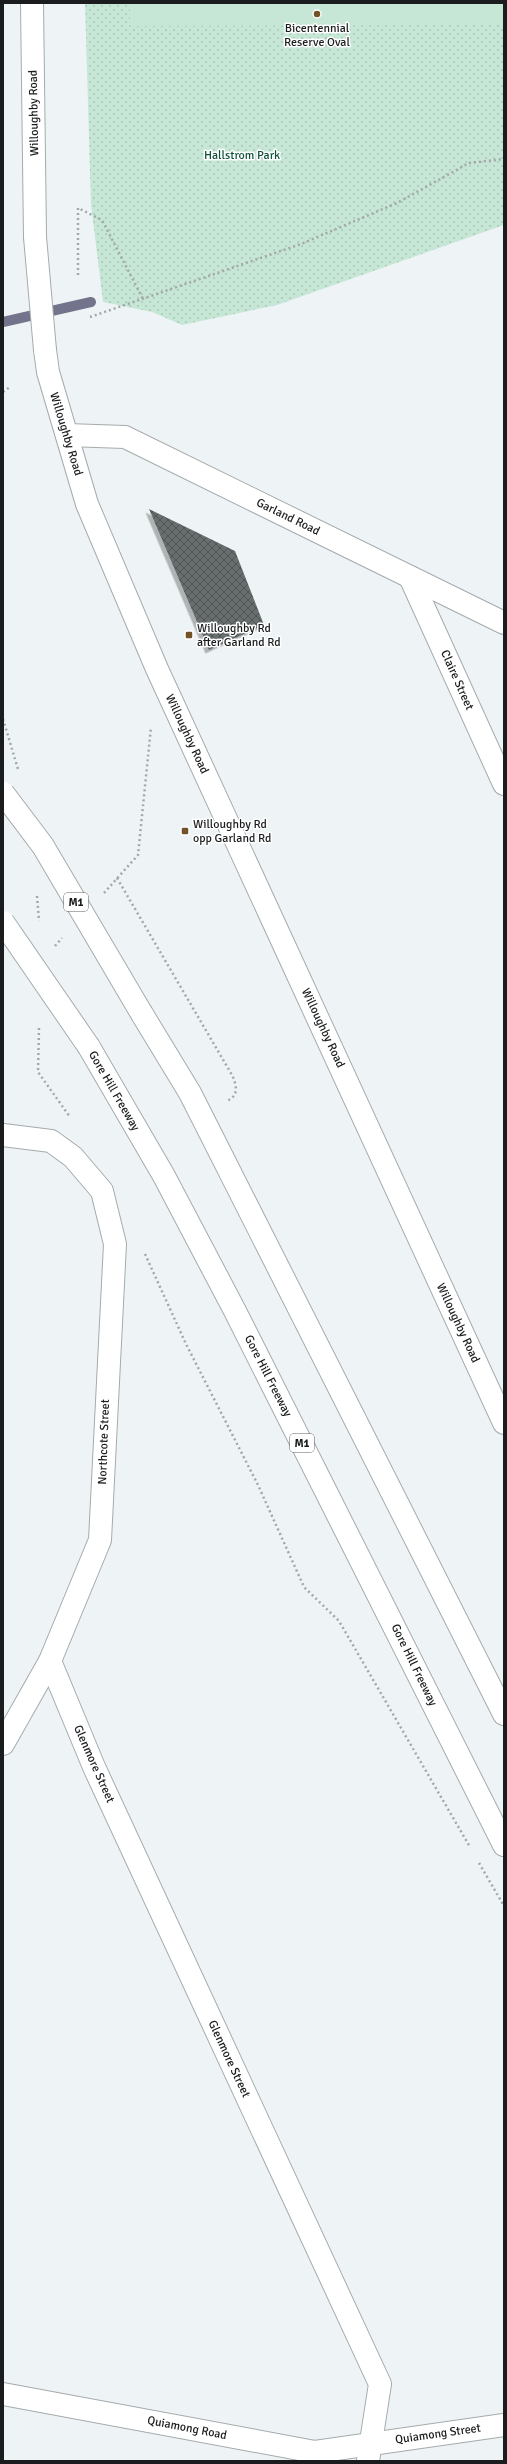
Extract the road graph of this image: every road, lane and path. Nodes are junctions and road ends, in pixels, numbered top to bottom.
1 (32, 3) edge
2 (504, 159) edge
3 (78, 275) dead end
4 (143, 299) junction
5 (90, 317) dead end
6 (10, 387) dead end
7 (3, 392) edge
8 (67, 435) junction
9 (410, 577) junction
10 (504, 623) edge
11 (152, 722) dead end
12 (504, 784) edge
13 (3, 794) edge
14 (117, 878) junction
15 (101, 896) dead end
16 (3, 922) edge
17 (63, 937) dead end
18 (52, 948) dead end
19 (40, 1024) dead end
20 (190, 1093) junction
21 (74, 1123) dead end
22 (3, 1135) edge
23 (144, 1252) dead end
24 (504, 1423) edge
25 (50, 1661) junction
26 (504, 1714) edge
27 (3, 1744) edge
28 (504, 1845) edge
29 (473, 1852) dead end
30 (476, 1858) dead end
31 (504, 1906) edge
32 (3, 2394) edge
33 (504, 2425) edge
34 (370, 2452) edge

1 - 8 main road, Willoughby Road, bridge
2 - 4 path
3 - 4 path
4 - 5 path
6 - 7 path
8 - 9 main road, Garland Road
8 - 24 main road, Willoughby Road
9 - 10 main road, Garland Road
9 - 12 main road, Claire Street
11 - 14 path
13 - 20 main road, M1, bridge
14 - 15 path
14 - 20 path
16 - 28 main road, Gore Hill Freeway / M1, bridge
17 - 18 path
19 - 21 path
20 - 26 main road, M1
22 - 25 main road, Northcote Street
23 - 29 path
25 - 27 main road, Northcote Street
25 - 34 main road, Glenmore Street
30 - 31 path
32 - 34 main road, Quiamong Road
33 - 34 main road, Quiamong Street

